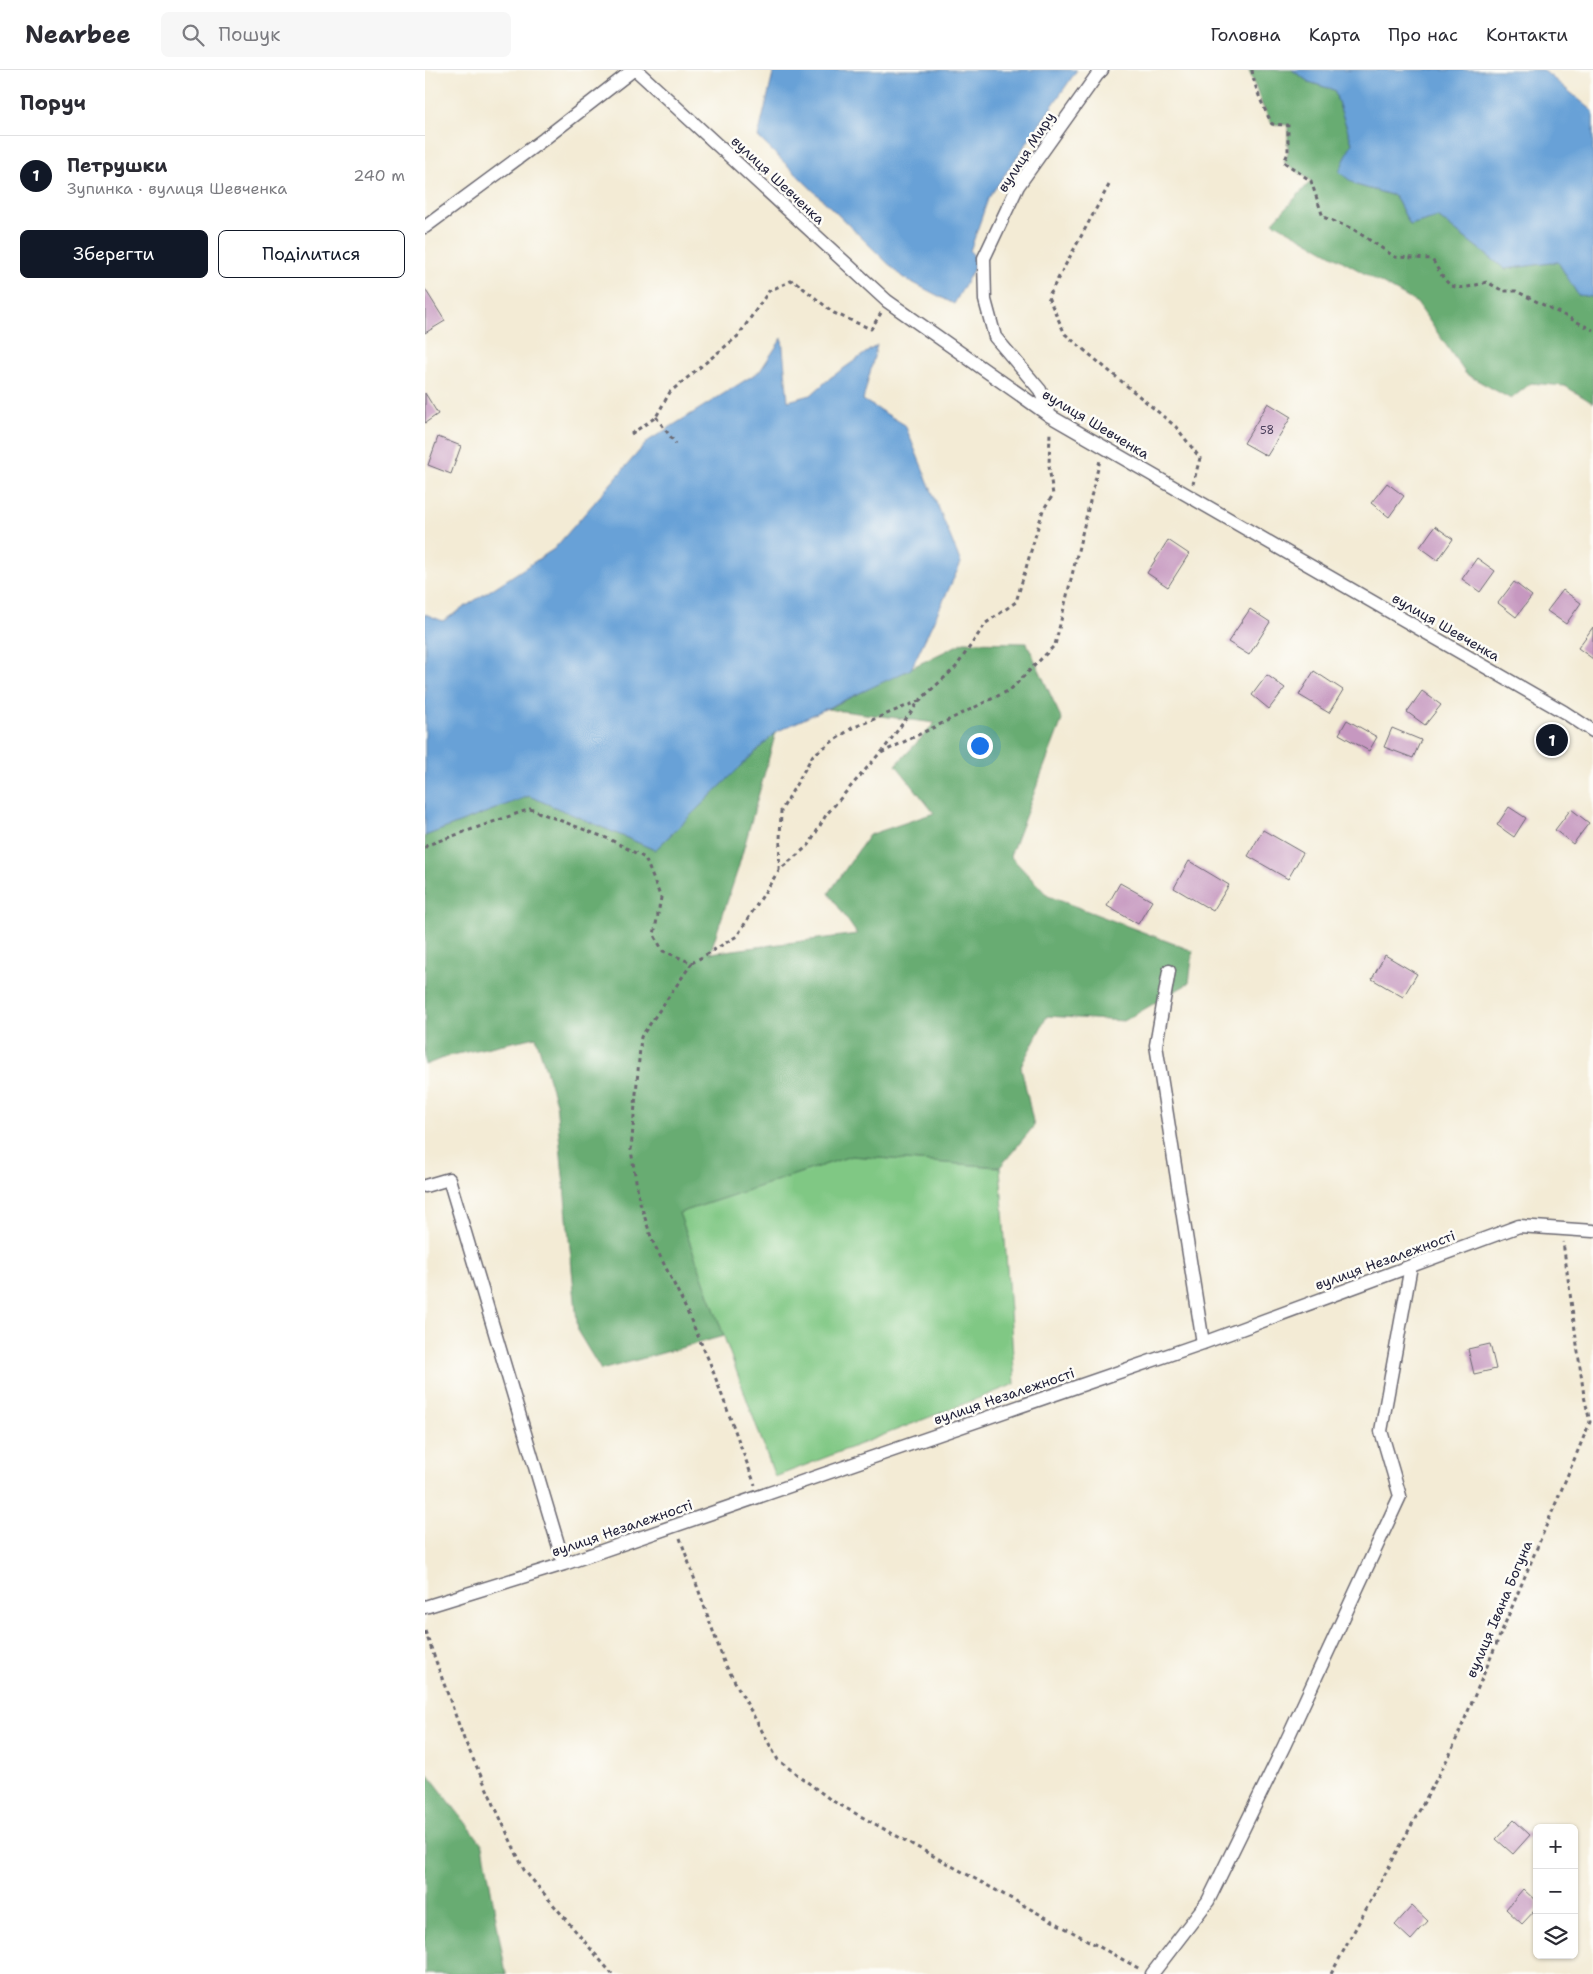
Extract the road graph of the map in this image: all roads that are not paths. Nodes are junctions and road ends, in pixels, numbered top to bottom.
1 (635, 70) edge
2 (1102, 70) edge
3 (425, 227) edge
4 (1050, 416) junction
5 (1593, 731) edge
6 (1169, 971) dead end
7 (425, 1186) edge
8 (1593, 1231) edge
9 (1411, 1266) junction
10 (1203, 1343) junction
11 (564, 1564) junction
12 (425, 1607) edge
13 (1146, 1972) edge

1 - 3 street
1 - 4 street, вулиця Шевченка
2 - 4 street, вулиця Миру
4 - 5 street, вулиця Шевченка
6 - 10 street
7 - 11 street
8 - 9 street, вулиця Незалежності
9 - 10 street, вулиця Незалежності
9 - 13 street
10 - 11 street, вулиця Незалежності
11 - 12 street, вулиця Незалежності

